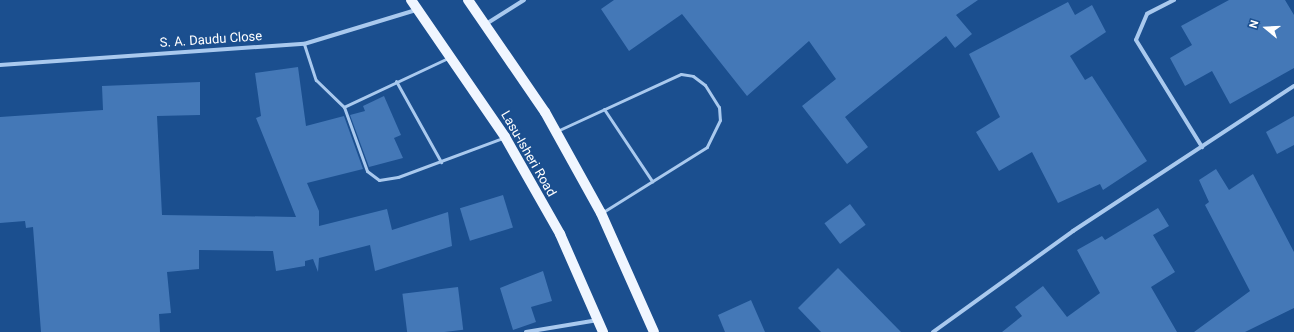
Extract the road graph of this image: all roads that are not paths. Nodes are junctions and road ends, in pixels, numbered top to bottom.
1 (411, 0) edge
2 (468, 0) edge
3 (524, 0) edge
4 (1174, 0) edge
5 (419, 9) junction
6 (486, 24) junction
7 (304, 44) junction
8 (452, 57) junction
9 (0, 65) edge
10 (396, 81) junction
11 (1294, 86) edge
12 (344, 107) junction
13 (604, 109) junction
14 (555, 131) junction
15 (505, 137) junction
16 (1202, 147) junction
17 (441, 162) junction
18 (652, 181) junction
19 (601, 213) junction
20 (598, 320) junction
21 (526, 332) edge
22 (603, 332) edge
23 (654, 332) edge
24 (933, 332) edge

1 - 5 main road, Lasu-Isheri Road
2 - 6 main road
3 - 6 street
4 - 16 street
5 - 7 street, S. A. Daudu Close
5 - 8 main road, Lasu-Isheri Road
6 - 14 main road
7 - 9 street, S. A. Daudu Close
7 - 12 lane
8 - 10 lane
8 - 15 main road, Lasu-Isheri Road
10 - 12 lane
10 - 17 lane
11 - 16 street
12 - 17 lane
13 - 14 lane
13 - 18 lane
13 - 18 lane
14 - 19 main road
15 - 17 lane
15 - 20 main road, Lasu-Isheri Road
16 - 24 street
18 - 19 lane
19 - 23 main road
20 - 21 street
20 - 22 main road, Lasu-Isheri Road

